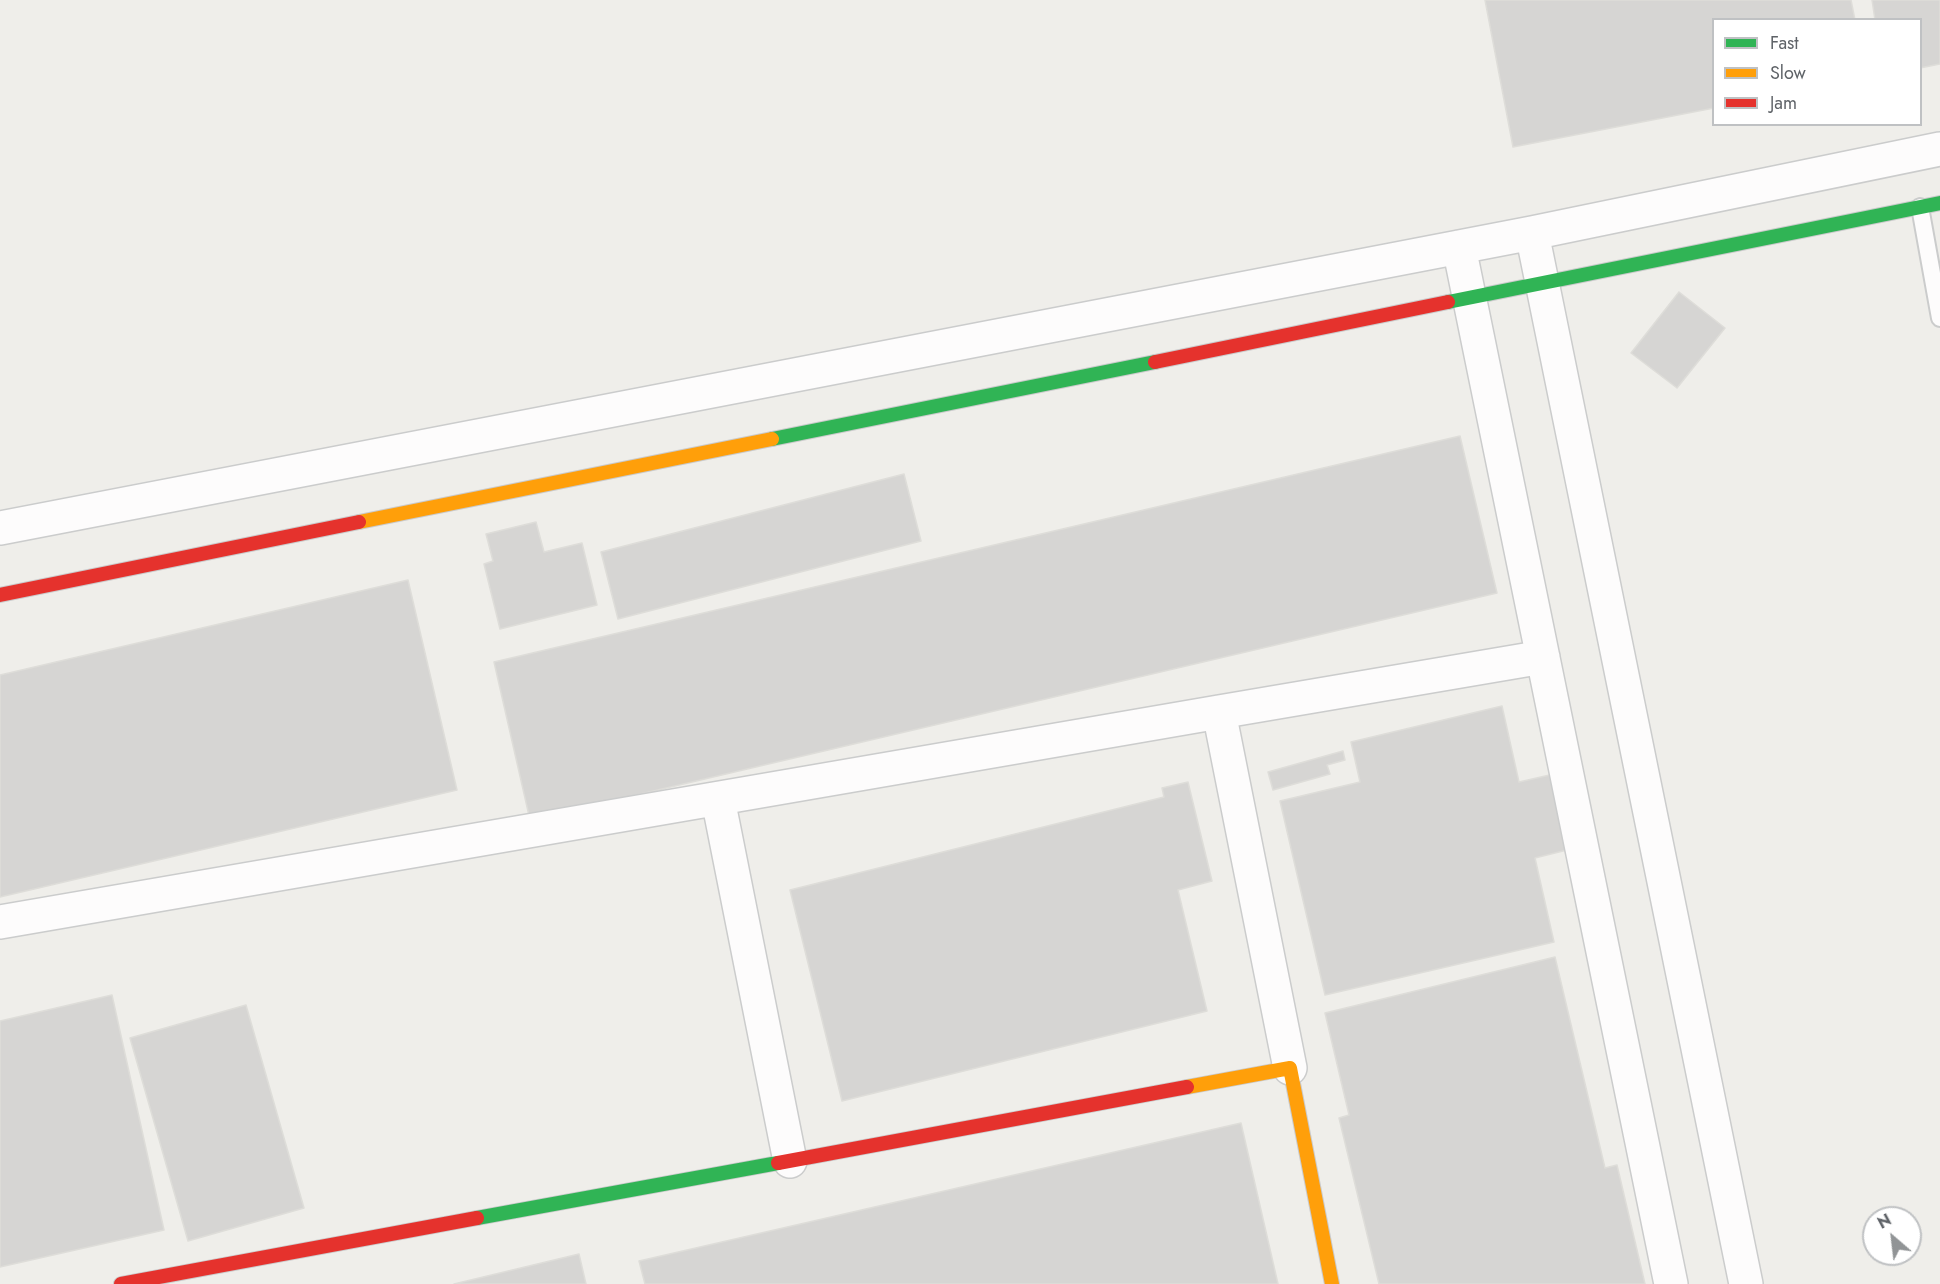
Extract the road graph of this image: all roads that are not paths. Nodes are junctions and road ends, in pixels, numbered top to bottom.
1 (1940, 149) edge
2 (1940, 203) edge
3 (1920, 207) junction
4 (1532, 233) junction
5 (1459, 247) junction
6 (1543, 283) junction
7 (1469, 298) junction
8 (1940, 318) edge
9 (0, 528) edge
10 (0, 595) edge
11 (1543, 657) junction
12 (1219, 712) junction
13 (718, 799) junction
14 (0, 922) edge
15 (1290, 1068) junction
16 (790, 1161) junction
17 (121, 1284) edge
18 (1332, 1284) edge
19 (1671, 1284) edge
20 (1746, 1284) edge

1 - 4 street
2 - 3 street
3 - 6 street
3 - 8 lane
4 - 5 street
4 - 6 street
5 - 7 street
5 - 9 street
6 - 7 street
6 - 20 street
7 - 10 street
7 - 11 street
11 - 12 street
11 - 19 street
12 - 13 street
12 - 15 street
13 - 14 street
13 - 16 street
15 - 16 street
15 - 18 street
16 - 17 street

